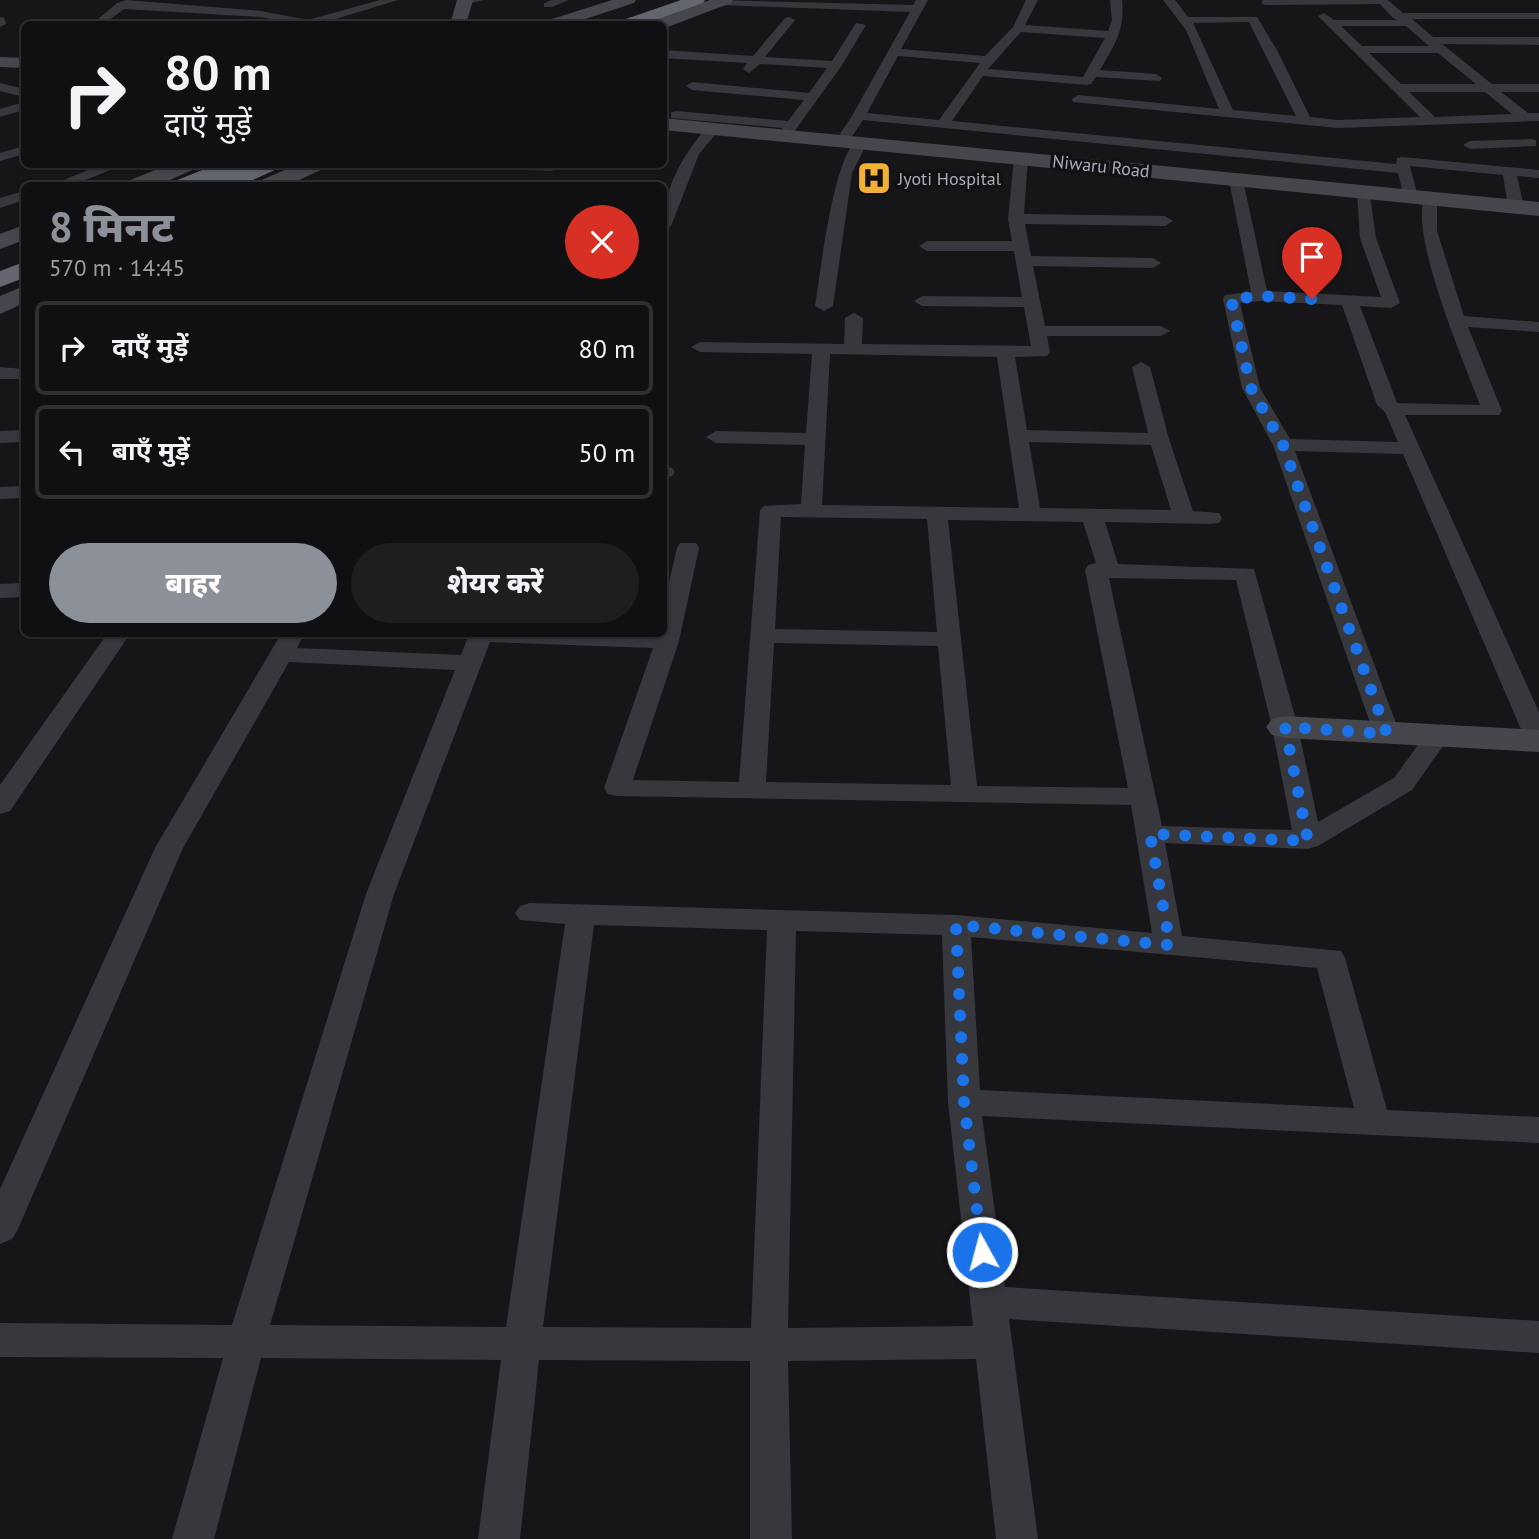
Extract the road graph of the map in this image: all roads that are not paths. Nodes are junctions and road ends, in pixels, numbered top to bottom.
1 (137, 0) edge
2 (344, 0) edge
3 (392, 0) edge
4 (563, 0) edge
5 (628, 0) edge
6 (664, 0) edge
7 (697, 0) edge
8 (1022, 0) edge
9 (1031, 0) edge
10 (1116, 0) edge
11 (1169, 0) edge
12 (469, 1) edge
13 (722, 1) edge
14 (1382, 1) edge
15 (1233, 2) dead end
16 (1266, 2) dead end
17 (920, 4) edge
18 (121, 5) junction
19 (548, 5) dead end
20 (369, 7) junction
21 (1539, 16) edge
22 (1253, 19) junction
23 (1402, 19) junction
24 (789, 20) dead end
25 (1182, 20) junction
26 (101, 21) edge
27 (294, 21) edge
28 (319, 21) edge
29 (459, 21) edge
30 (564, 21) edge
31 (606, 21) edge
32 (638, 21) edge
33 (667, 21) edge
34 (860, 25) dead end
35 (1018, 28) junction
36 (1113, 34) junction
37 (1427, 40) junction
38 (1515, 41) junction
39 (1539, 41) edge
40 (1438, 49) junction
41 (1359, 50) junction
42 (894, 52) junction
43 (1531, 54) dead end
44 (758, 60) junction
45 (988, 60) junction
46 (0, 61) edge
47 (21, 63) edge
48 (667, 63) edge
49 (836, 65) junction
50 (0, 68) edge
51 (21, 69) edge
52 (981, 72) junction
53 (1089, 77) junction
54 (1156, 78) dead end
55 (692, 86) dead end
56 (0, 87) edge
57 (732, 88) junction
58 (1399, 88) junction
59 (1486, 88) junction
60 (1539, 88) edge
61 (21, 92) edge
62 (813, 97) junction
63 (21, 107) edge
64 (0, 113) edge
65 (1228, 114) junction
66 (859, 116) junction
67 (1524, 117) junction
68 (1539, 117) edge
69 (1069, 118) junction
70 (670, 119) edge
71 (1305, 121) junction
72 (1433, 122) junction
73 (943, 124) junction
74 (1392, 124) junction
75 (713, 129) junction
76 (1001, 130) junction
77 (788, 131) junction
78 (1265, 137) junction
79 (0, 141) edge
80 (851, 142) junction
81 (1535, 143) edge
82 (1470, 145) dead end
83 (21, 148) edge
84 (21, 150) edge
85 (988, 155) junction
86 (1400, 155) junction
87 (0, 157) edge
88 (1021, 158) junction
89 (80, 168) edge
90 (107, 168) edge
91 (180, 168) edge
92 (226, 168) edge
93 (263, 168) edge
94 (308, 168) edge
95 (1509, 172) junction
96 (94, 173) junction
97 (1539, 173) edge
98 (1236, 180) junction
99 (1258, 181) junction
100 (68, 182) edge
101 (146, 182) edge
102 (193, 182) edge
103 (229, 182) edge
104 (276, 182) edge
105 (1364, 192) junction
106 (21, 196) edge
107 (1420, 198) junction
108 (3, 201) edge
109 (1531, 212) edge
110 (667, 216) edge
111 (1016, 219) junction
112 (1165, 221) dead end
113 (21, 233) edge
114 (0, 242) edge
115 (928, 246) dead end
116 (21, 251) edge
117 (1023, 254) junction
118 (0, 261) edge
119 (1153, 262) dead end
120 (21, 270) edge
121 (0, 280) edge
122 (21, 295) edge
123 (1260, 296) junction
124 (922, 301) dead end
125 (1349, 301) junction
126 (1032, 302) junction
127 (0, 306) edge
128 (824, 306) dead end
129 (854, 318) dead end
130 (1457, 321) junction
131 (1539, 327) edge
132 (1037, 331) junction
133 (1161, 331) dead end
134 (700, 347) dead end
135 (821, 349) junction
136 (853, 349) junction
137 (1005, 351) junction
138 (1141, 368) dead end
139 (0, 373) edge
140 (21, 374) edge
141 (1392, 409) junction
142 (0, 436) edge
143 (21, 436) edge
144 (1018, 436) junction
145 (716, 437) dead end
146 (816, 439) junction
147 (1159, 439) junction
148 (1283, 445) junction
149 (1410, 448) junction
150 (21, 492) edge
151 (0, 493) edge
152 (811, 511) junction
153 (937, 513) junction
154 (1031, 515) junction
155 (1092, 516) junction
156 (1184, 517) junction
157 (1211, 518) dead end
158 (688, 548) dead end
159 (1109, 571) junction
160 (21, 590) edge
161 (0, 591) edge
162 (762, 636) junction
163 (116, 637) edge
164 (949, 639) junction
165 (667, 641) junction
166 (287, 644) edge
167 (477, 644) edge
168 (1285, 727) junction
169 (1387, 734) junction
170 (1437, 736) junction
171 (1539, 741) edge
172 (752, 790) junction
173 (965, 794) junction
174 (1143, 797) junction
175 (0, 805) edge
176 (1150, 834) junction
177 (1308, 841) junction
178 (530, 913) dead end
179 (581, 915) junction
180 (782, 919) junction
181 (956, 925) junction
182 (1170, 945) junction
183 (964, 1102) junction
184 (1374, 1122) junction
185 (1539, 1129) edge
186 (0, 1229) edge
187 (988, 1302) junction
188 (1539, 1337) edge
189 (0, 1340) edge
190 (246, 1342) junction
191 (993, 1342) junction
192 (522, 1343) junction
193 (769, 1345) junction
194 (193, 1539) edge
195 (499, 1539) edge
196 (771, 1539) edge
197 (1017, 1539) edge

1 - 18 street
2 - 20 street
3 - 20 street
4 - 19 street
5 - 30 street
6 - 31 highway
7 - 32 highway
8 - 9 street
9 - 35 street
10 - 36 street
11 - 25 street
12 - 29 street
13 - 17 street
13 - 33 street
14 - 16 street
14 - 23 street
15 - 22 street
17 - 42 street
18 - 26 street
18 - 27 street
20 - 28 street
21 - 23 street
22 - 25 street
22 - 71 street
23 - 37 street
23 - 41 street
24 - 44 street
25 - 65 street
34 - 49 street
35 - 36 street
35 - 45 street
36 - 53 street
37 - 38 street
37 - 40 street
38 - 39 street
38 - 43 street
40 - 41 street
40 - 59 street
41 - 58 street
42 - 45 street
42 - 66 street
44 - 48 street
44 - 49 street
44 - 57 street
45 - 52 street
46 - 47 street
49 - 62 street
50 - 51 street
52 - 53 street
52 - 73 street
53 - 54 street
53 - 69 street
55 - 57 street
56 - 61 street
57 - 62 street
58 - 59 street
58 - 72 street
59 - 60 street
59 - 67 street
62 - 77 street
63 - 64 street
65 - 69 street
65 - 78 street
66 - 73 street
66 - 80 street
67 - 68 street
67 - 72 street
69 - 76 street
69 - 78 street
70 - 75 street, Niwaru Road
70 - 77 street
71 - 74 street
71 - 78 street
72 - 74 street
73 - 76 street
74 - 86 street
75 - 77 street, Niwaru Road
75 - 110 street
76 - 85 street
77 - 80 street, Niwaru Road
78 - 86 street
78 - 99 street
79 - 83 street
80 - 85 street, Niwaru Road
80 - 128 street
81 - 82 street
81 - 97 street
84 - 87 street
85 - 88 street, Niwaru Road
86 - 95 street
86 - 107 street
88 - 98 street, Niwaru Road
88 - 111 street
89 - 96 street
90 - 96 street
91 - 101 street
92 - 102 highway
93 - 103 highway
94 - 104 street
95 - 97 street
95 - 109 street
96 - 100 street
98 - 99 street, Niwaru Road
98 - 123 street
99 - 105 street, Niwaru Road
105 - 107 street, Niwaru Road
105 - 125 street
106 - 108 street
107 - 109 street, Niwaru Road
107 - 130 street
111 - 112 street
111 - 117 street
113 - 114 street
115 - 117 street
116 - 118 highway
117 - 119 street
117 - 126 street
120 - 121 highway
122 - 127 street
123 - 125 street
123 - 148 street
124 - 126 street
125 - 141 street
126 - 132 street
129 - 136 street
130 - 131 street
130 - 141 street
132 - 133 street
132 - 137 street
134 - 135 street
135 - 136 street
135 - 146 street
136 - 137 street
137 - 144 street
138 - 147 street
139 - 140 street
141 - 149 street
142 - 143 street
144 - 147 street
144 - 154 street
145 - 146 street
146 - 152 street
147 - 156 street
148 - 149 street
148 - 169 street
149 - 171 street
150 - 151 street
152 - 153 street
152 - 162 street
153 - 154 street
153 - 164 street
154 - 155 street
155 - 156 street
155 - 159 street
156 - 157 street
158 - 165 street
159 - 168 street
159 - 174 street
160 - 161 street
162 - 164 street
162 - 172 street
163 - 175 street
164 - 173 street
165 - 167 street
165 - 172 street
166 - 167 street
166 - 186 street
167 - 190 street
168 - 169 street
168 - 177 street
169 - 170 street
170 - 171 street
170 - 177 street
172 - 173 street
173 - 174 street
174 - 176 street
176 - 177 street
176 - 182 street
178 - 179 street
179 - 180 street
179 - 192 street
180 - 181 street
180 - 193 street
181 - 182 street
181 - 183 street
182 - 184 street
183 - 184 street
183 - 187 street
184 - 185 street
187 - 188 street
187 - 191 street
189 - 190 street
190 - 192 street
190 - 194 street
191 - 193 street
191 - 197 street
192 - 193 street
192 - 195 street
193 - 196 street

